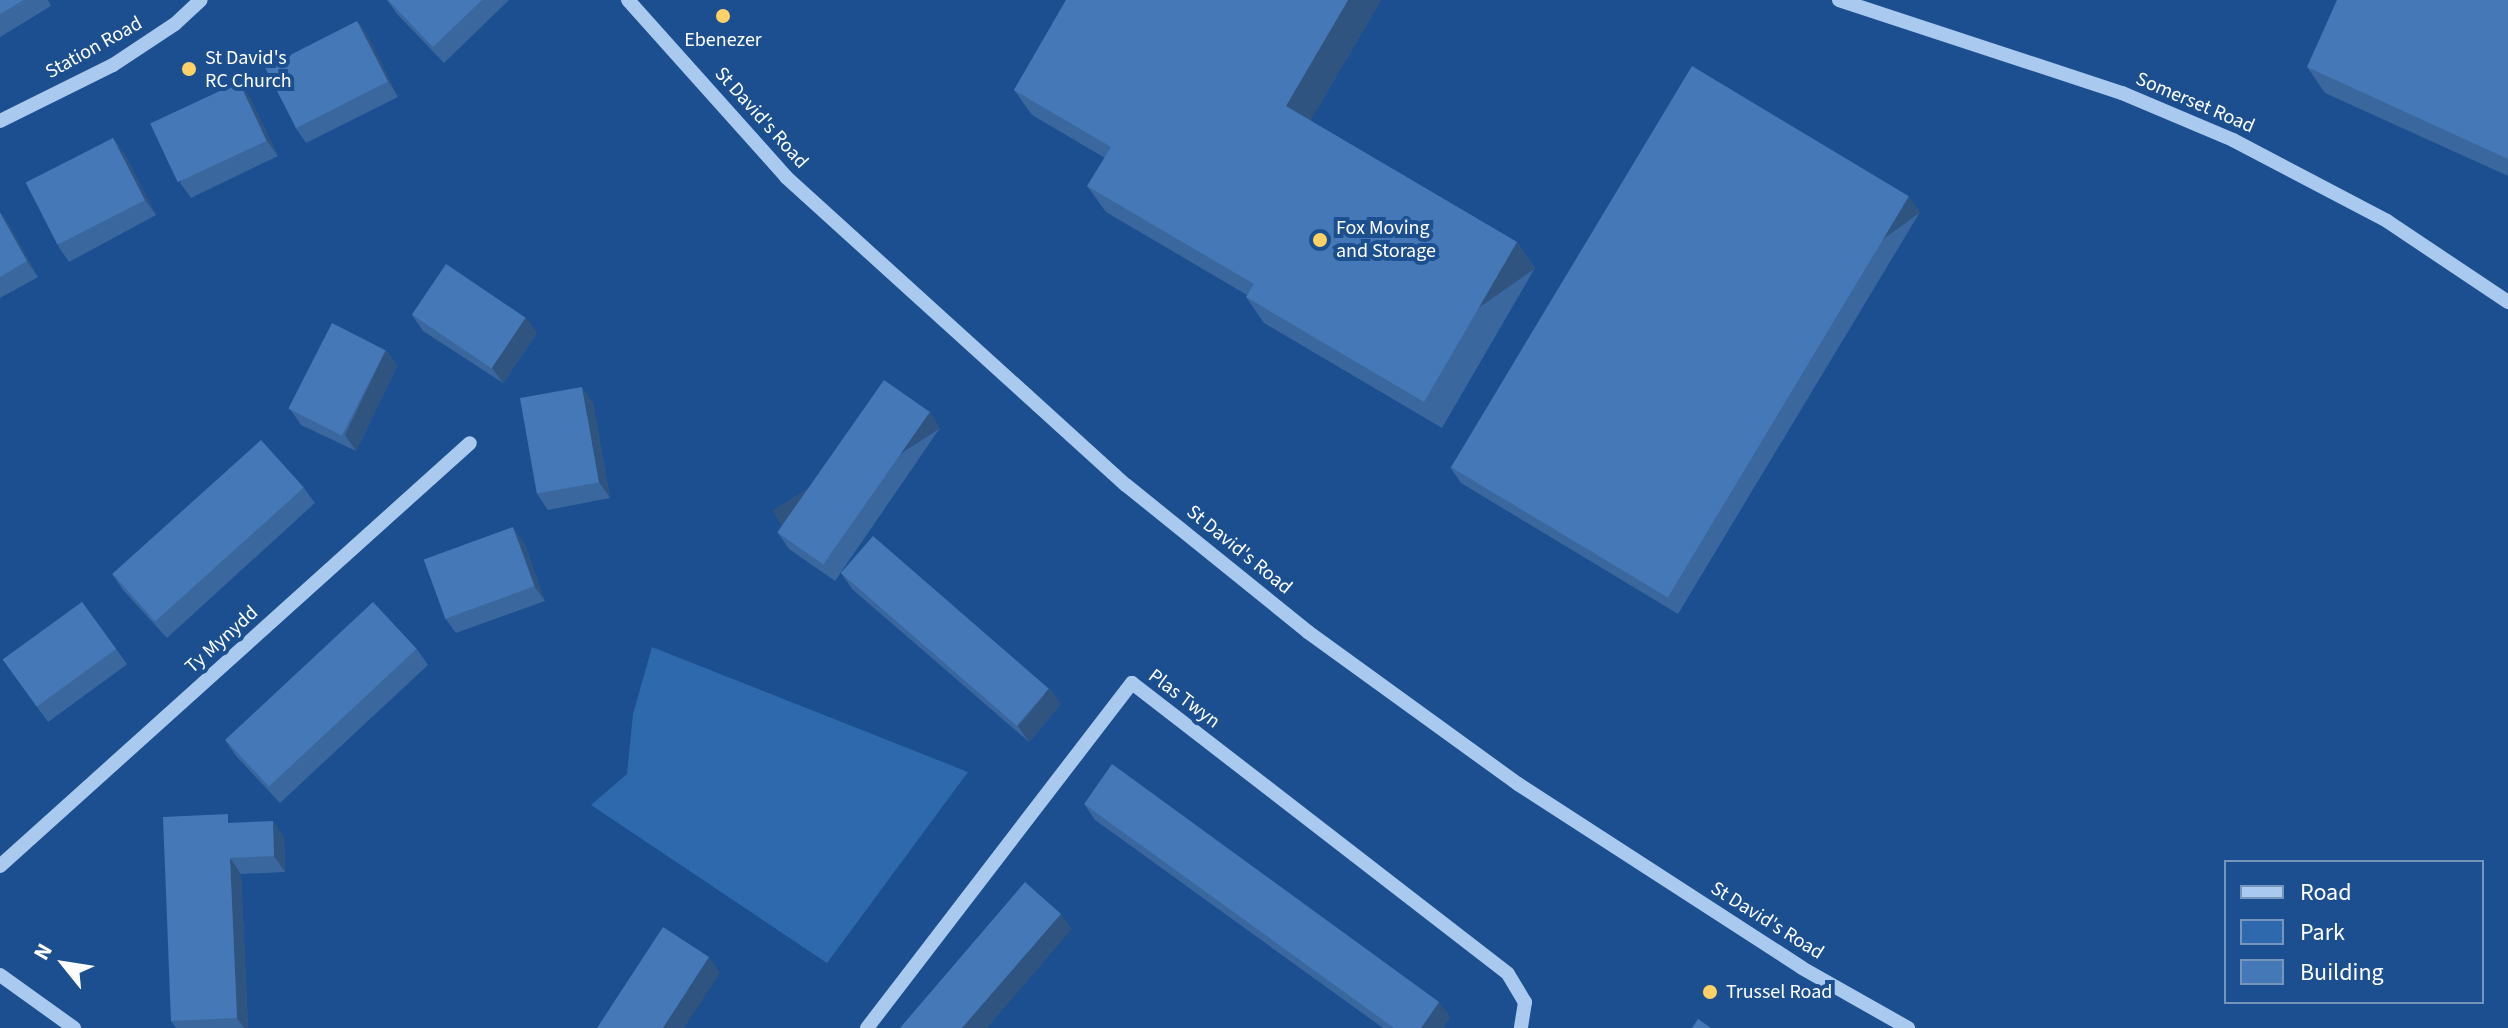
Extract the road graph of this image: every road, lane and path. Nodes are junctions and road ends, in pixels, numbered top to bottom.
1 (201, 0) edge
2 (628, 0) edge
3 (1839, 0) edge
4 (0, 121) edge
5 (2508, 302) edge
6 (470, 443) dead end
7 (0, 866) edge
8 (0, 975) edge
9 (74, 1028) edge
10 (867, 1028) edge
11 (1521, 1028) edge
12 (1908, 1028) edge

1 - 4 street, Station Road
2 - 12 street, St David's Road
3 - 5 street, Somerset Road
6 - 7 street, Ty Mynydd
8 - 9 street
10 - 11 street, Plas Twyn

